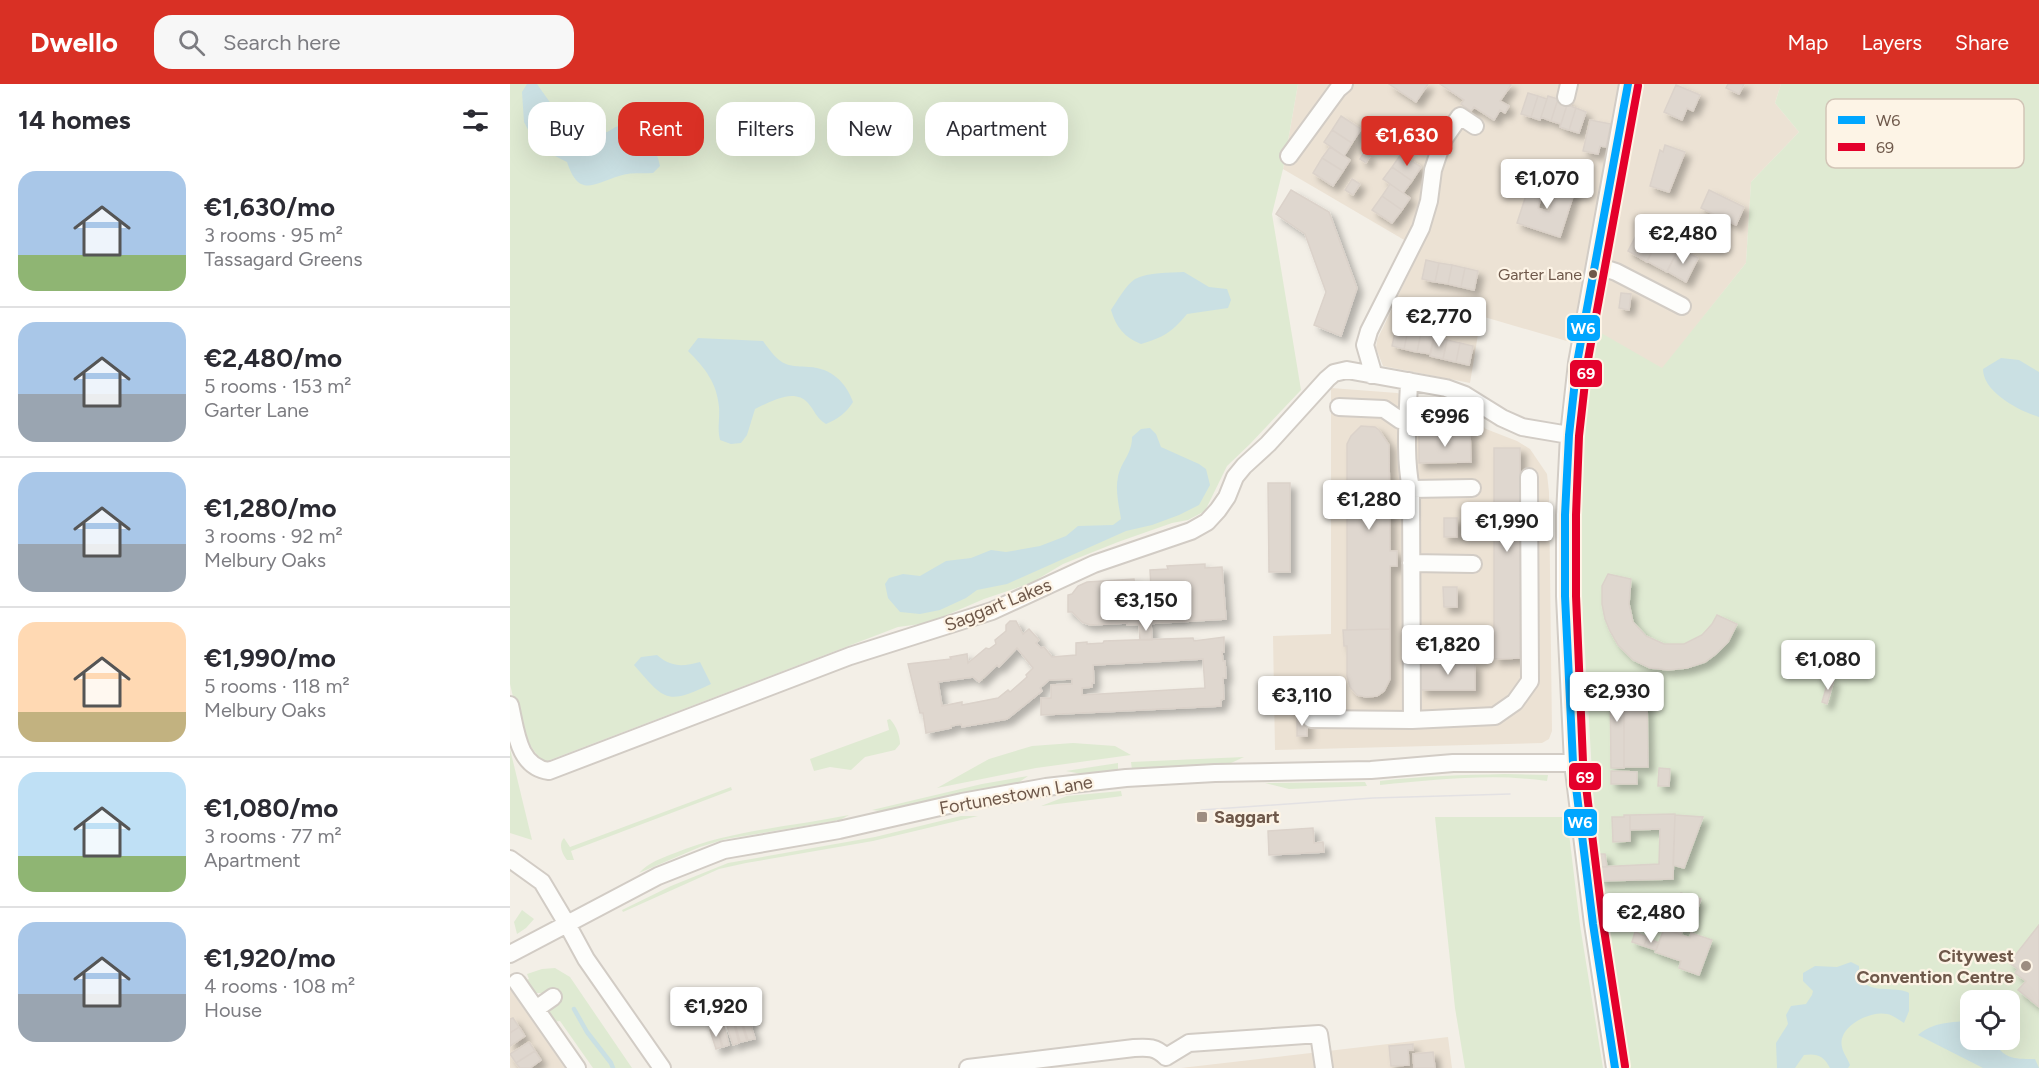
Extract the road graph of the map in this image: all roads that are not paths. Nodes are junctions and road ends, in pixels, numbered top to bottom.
1 (1344, 84) edge
2 (1628, 84) edge
3 (1475, 126) dead end
4 (1288, 156) dead end
5 (1595, 265) junction
6 (1682, 306) dead end
7 (1371, 375) junction
8 (1409, 381) junction
9 (1339, 407) dead end
10 (1407, 421) junction
11 (1569, 435) junction
12 (1529, 477) dead end
13 (1472, 488) dead end
14 (1411, 489) junction
15 (1411, 563) junction
16 (1473, 564) dead end
17 (510, 705) edge
18 (1311, 719) dead end
19 (1412, 720) junction
20 (1573, 763) junction
21 (510, 859) edge
22 (567, 924) junction
23 (510, 954) edge
24 (517, 982) dead end
25 (553, 997) dead end
26 (536, 1009) junction
27 (1168, 1062) edge
28 (577, 1068) edge
29 (662, 1068) edge
30 (968, 1068) edge
31 (1323, 1068) edge
32 (1615, 1068) edge

1 - 4 street
2 - 5 street
3 - 7 street
5 - 6 street
5 - 11 street
7 - 8 street, Saggart Lakes
7 - 17 street, Saggart Lakes
8 - 10 street
8 - 11 street, Saggart Lakes
9 - 10 street
10 - 14 street
11 - 20 street
12 - 19 street
13 - 14 street
14 - 15 street
15 - 16 street
15 - 19 street
18 - 19 street
20 - 22 street, Fortunestown Lane
20 - 32 street
21 - 22 street
22 - 23 street, Fortunestown Lane
22 - 29 street
24 - 26 street
25 - 26 street
26 - 28 street
27 - 30 street
27 - 31 street

